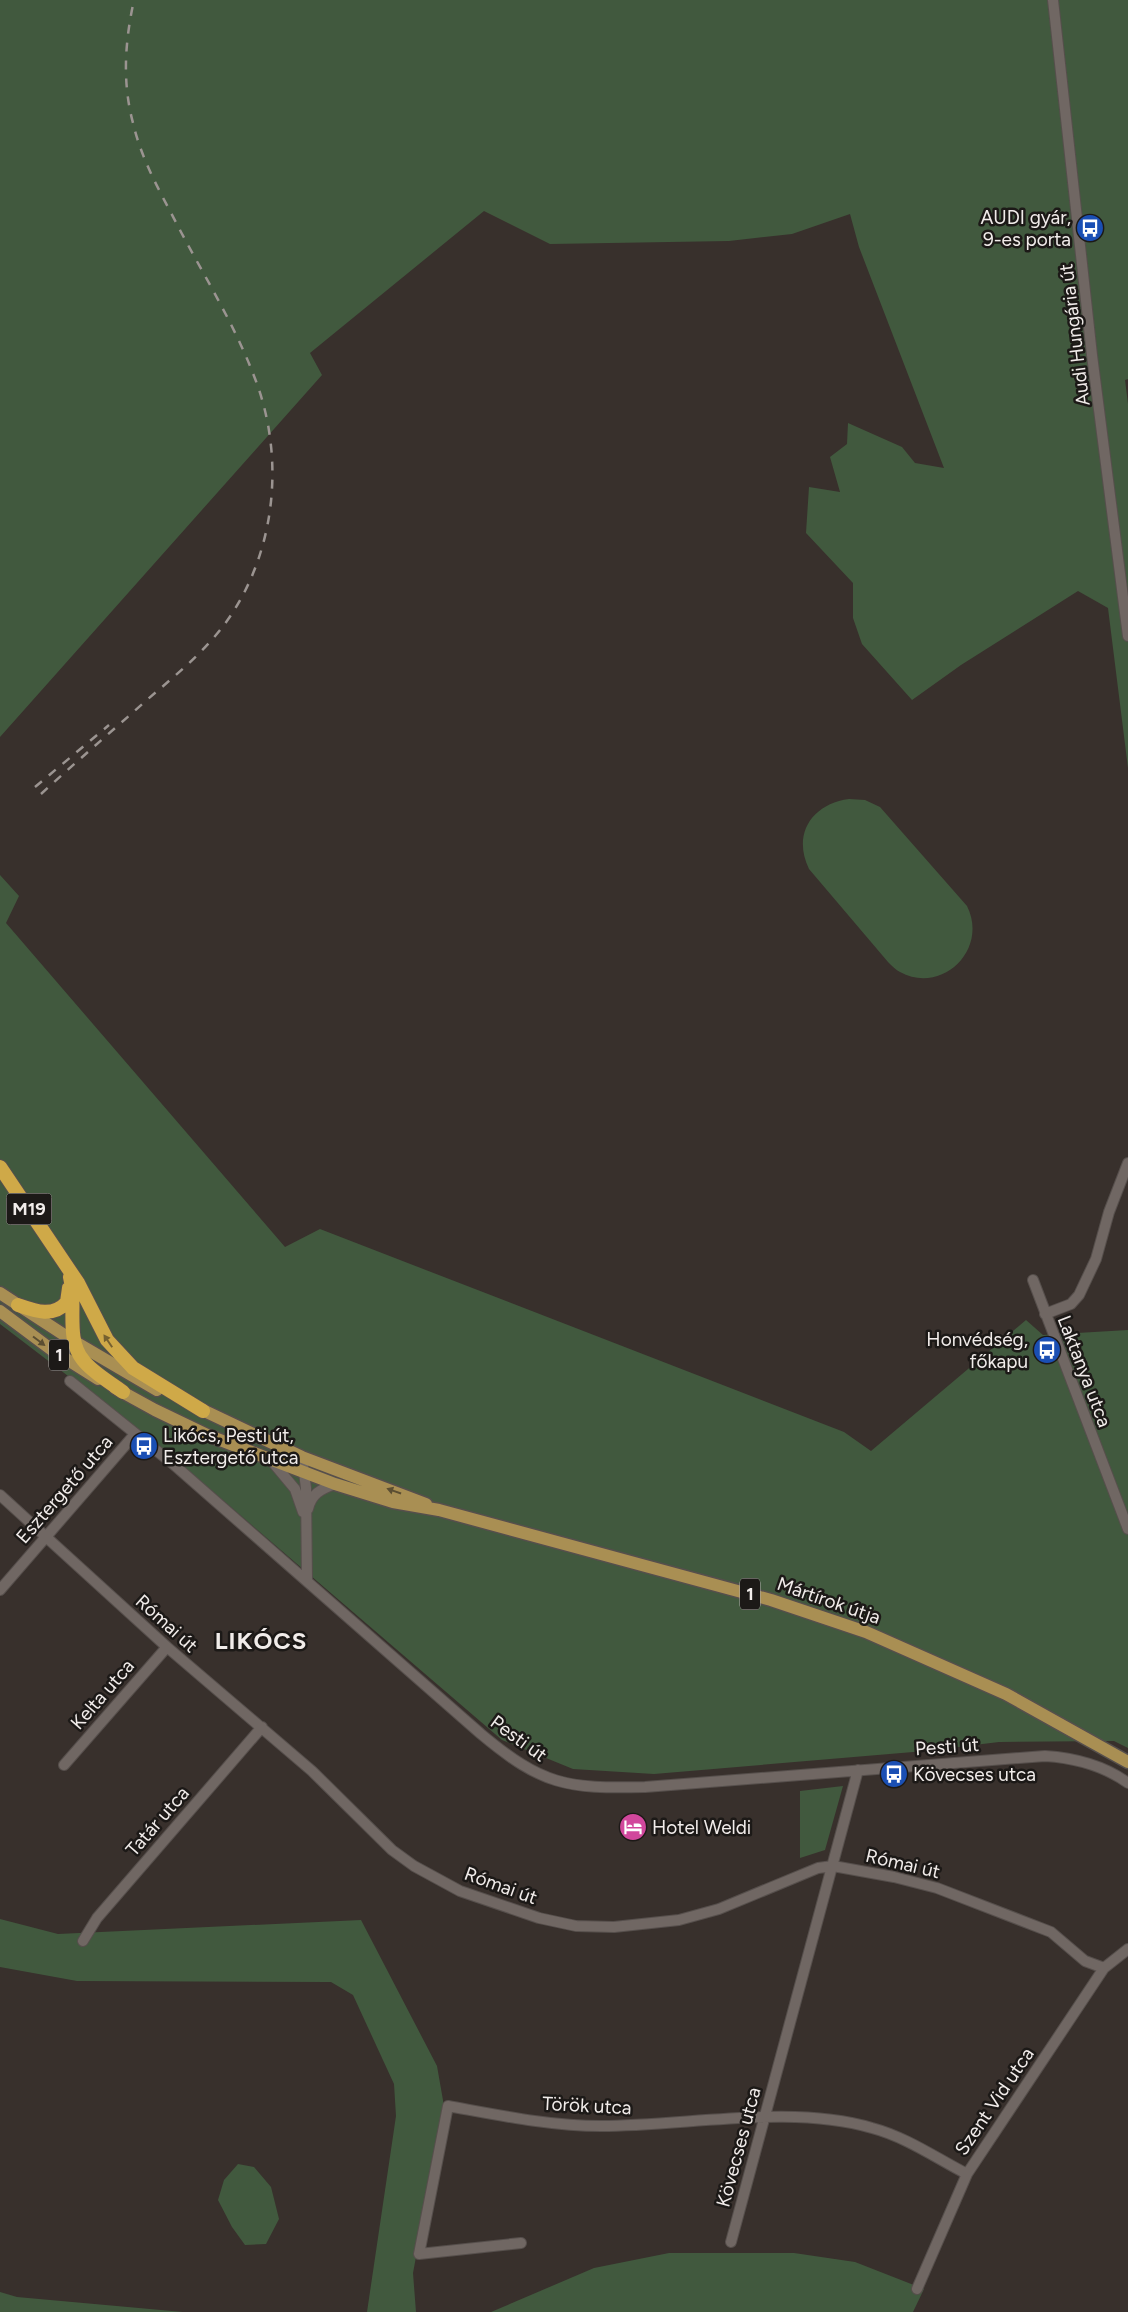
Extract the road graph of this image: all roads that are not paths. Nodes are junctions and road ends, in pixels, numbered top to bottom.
1 (1052, 0) edge
2 (1128, 636) edge
3 (1128, 1163) edge
4 (0, 1167) edge
5 (68, 1270) junction
6 (1033, 1280) dead end
7 (0, 1293) edge
8 (18, 1305) junction
9 (0, 1311) edge
10 (1045, 1314) junction
11 (75, 1342) junction
12 (70, 1381) dead end
13 (123, 1392) junction
14 (203, 1411) junction
15 (135, 1434) junction
16 (302, 1457) junction
17 (269, 1458) junction
18 (304, 1472) junction
19 (335, 1484) junction
20 (0, 1495) edge
21 (439, 1510) junction
22 (305, 1523) junction
23 (1128, 1529) edge
24 (46, 1536) junction
25 (308, 1582) junction
26 (0, 1590) edge
27 (166, 1647) junction
28 (262, 1727) junction
29 (1128, 1762) edge
30 (64, 1765) dead end
31 (858, 1770) junction
32 (1128, 1783) edge
33 (833, 1866) junction
34 (83, 1941) dead end
35 (1128, 1950) edge
36 (1104, 1968) junction
37 (764, 2118) junction
38 (967, 2174) junction
39 (731, 2242) dead end
40 (521, 2243) dead end
41 (917, 2289) dead end

1 - 2 street, Audi Hungária út
3 - 10 street
4 - 5 highway, M19
5 - 8 highway
5 - 11 highway
14 -> 5 highway
6 - 10 street, Laktanya utca
7 - 8 main road, 1
8 - 11 main road, 1
9 -> 13 main road, 1
10 - 23 street, Laktanya utca
11 - 13 highway
11 - 14 main road, 1
12 - 15 street, Pesti út
13 - 17 main road, 1
14 - 16 main road, 1
15 - 24 street, Esztergető utca
15 - 25 street, Pesti út
16 - 18 street
21 -> 16 main road, 1
17 - 18 main road, 1
17 - 22 street
18 - 19 main road, 1
18 - 22 street
19 - 21 main road, 1
19 - 22 street
20 - 24 street, Római út
21 - 29 main road, Mártírok útja / 1
22 - 25 street
24 - 26 street, Esztergető utca
24 - 27 street, Római út
25 - 31 street, Pesti út
27 - 28 street, Római út
27 - 30 street, Kelta utca
28 - 33 street, Római út
28 - 34 street, Tatár utca
31 - 32 street, Pesti út
31 - 33 street, Kövecses utca
33 - 36 street, Római út
33 - 37 street, Kövecses utca
35 - 36 street, Szent Vid utca
36 - 38 street, Szent Vid utca
37 - 38 street, Török utca
37 - 39 street, Kövecses utca
37 - 40 street, Török utca
38 - 41 street, Szent Vid utca

